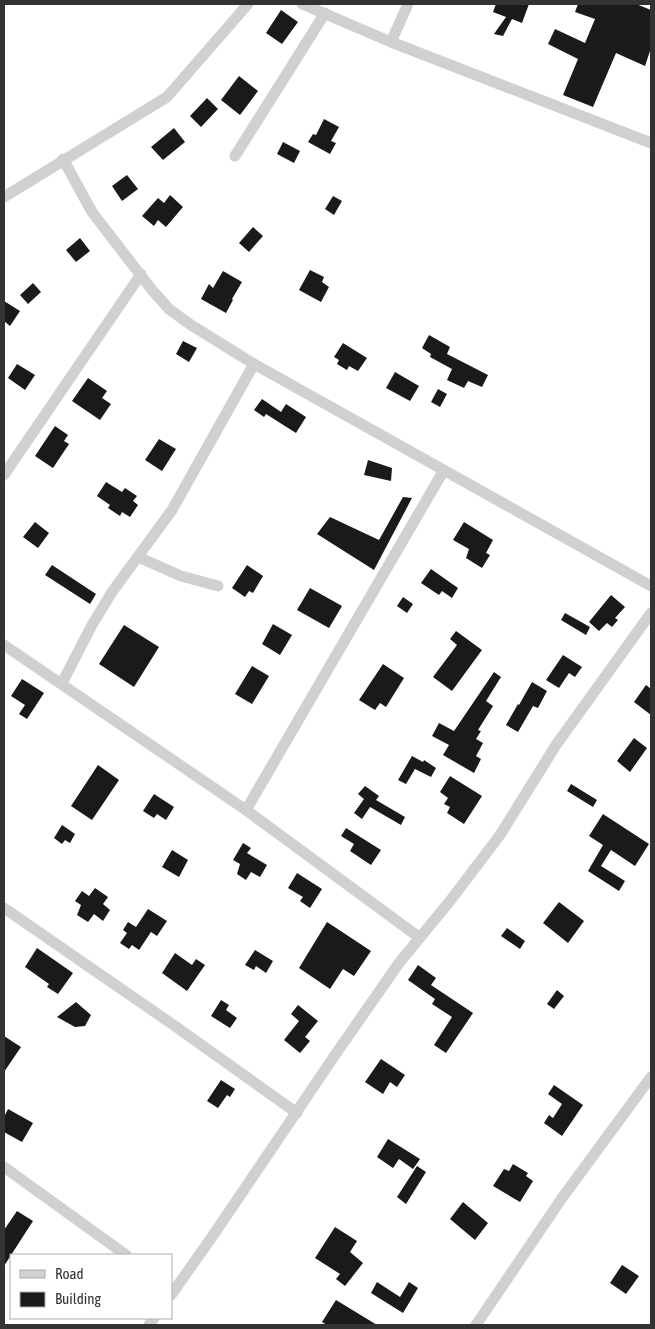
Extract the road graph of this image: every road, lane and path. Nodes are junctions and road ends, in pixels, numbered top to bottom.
1 (248, 4) edge
2 (302, 4) edge
3 (408, 4) edge
4 (325, 14) junction
5 (391, 42) junction
6 (651, 143) edge
7 (235, 156) dead end
8 (63, 159) junction
9 (4, 196) edge
10 (141, 274) junction
11 (254, 364) junction
12 (444, 470) junction
13 (4, 475) edge
14 (138, 557) junction
15 (218, 586) dead end
16 (651, 586) edge
17 (651, 613) edge
18 (4, 645) edge
19 (62, 683) junction
20 (246, 810) junction
21 (4, 908) edge
22 (420, 938) junction
23 (651, 1077) edge
24 (297, 1113) junction
25 (4, 1167) edge
26 (125, 1254) edge
27 (173, 1290) edge
28 (476, 1325) edge

1 - 8 street
2 - 4 street
3 - 5 street
4 - 5 street
4 - 7 street
5 - 6 street
8 - 9 street
8 - 10 street
10 - 11 street
10 - 13 street
11 - 12 street
11 - 14 street
12 - 16 street
12 - 20 street
14 - 15 street
14 - 19 street
17 - 22 street
18 - 19 street
19 - 20 street
20 - 22 street
21 - 24 street
22 - 24 street
23 - 28 street
24 - 27 street
25 - 26 street

